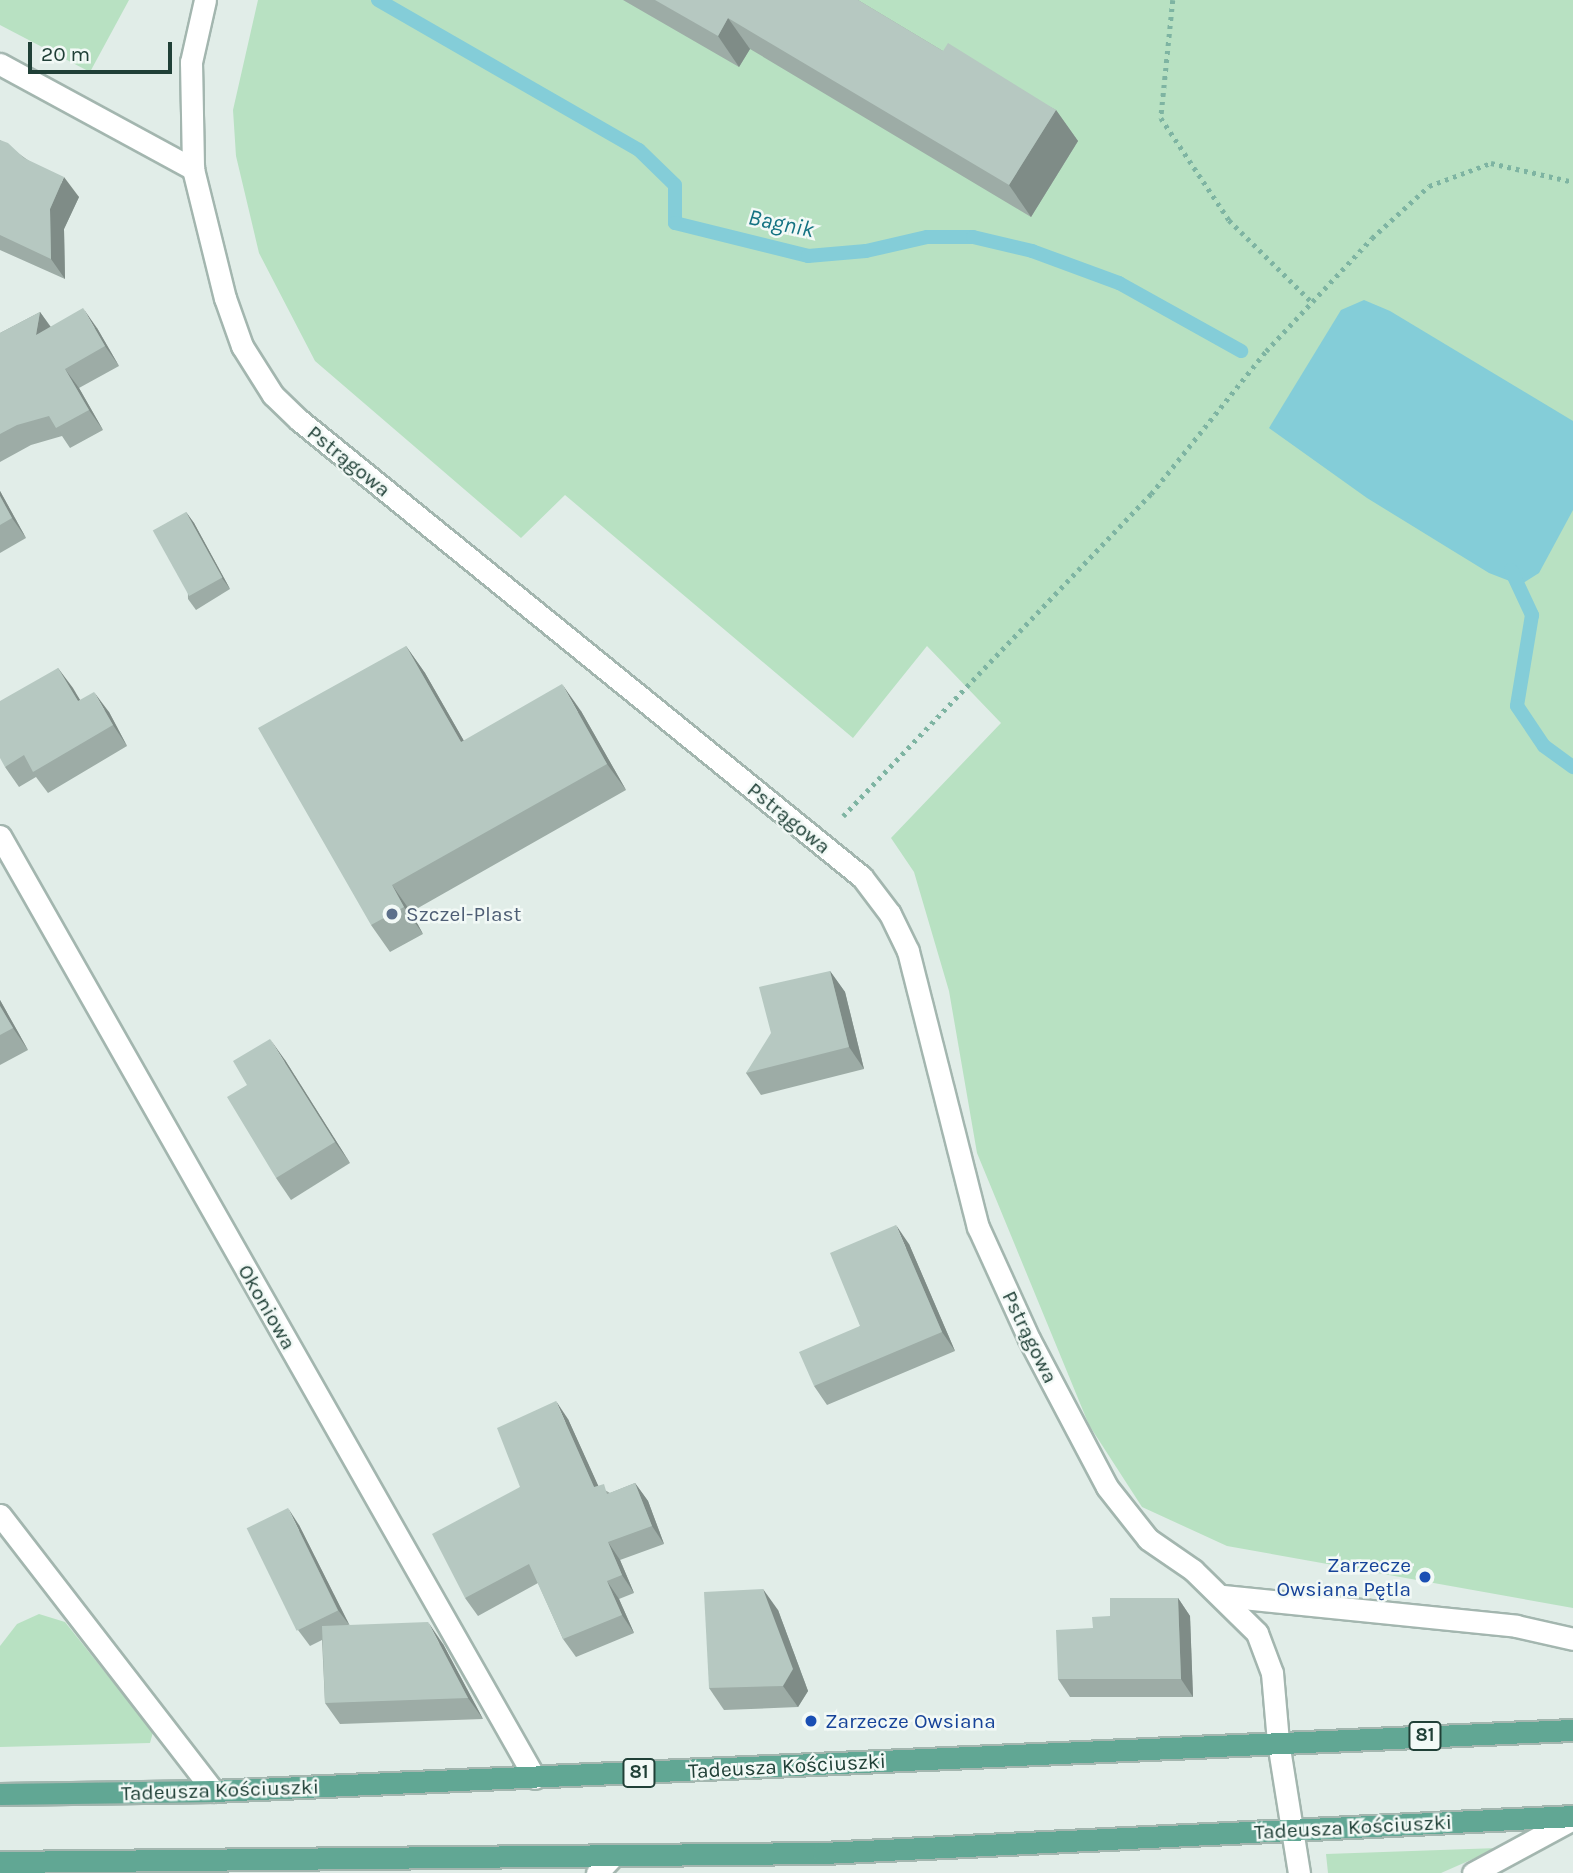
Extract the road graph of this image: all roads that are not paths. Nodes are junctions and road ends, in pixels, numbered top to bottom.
1 (205, 0) edge
2 (0, 64) edge
3 (193, 169) junction
4 (0, 836) edge
5 (0, 1515) edge
6 (1223, 1596) junction
7 (1573, 1639) edge
8 (1573, 1730) edge
9 (1278, 1742) junction
10 (535, 1777) junction
11 (213, 1791) junction
12 (0, 1794) edge
13 (1573, 1818) edge
14 (1290, 1830) junction
15 (612, 1857) junction
16 (0, 1862) edge
17 (116, 1868) edge
18 (597, 1873) edge
19 (1299, 1873) edge
20 (1473, 1873) edge

1 - 3 street, Pstrągowa
2 - 3 street
3 - 6 street, Pstrągowa
4 - 10 street, Okoniowa
5 - 11 street
6 - 7 street
6 - 9 street, Pstrągowa
8 - 9 main road, Tadeusza Kościuszki / 81
9 - 10 main road, Tadeusza Kościuszki / 81
9 - 14 street, Pstrągowa
10 - 11 main road, Tadeusza Kościuszki / 81
11 - 12 main road, Tadeusza Kościuszki / 81
13 - 14 main road, Tadeusza Kościuszki
13 - 20 street
14 - 15 main road, Tadeusza Kościuszki
14 - 19 street, Pstrągowa
15 - 17 main road, Tadeusza Kościuszki
15 - 18 street
16 - 17 main road, Tadeusza Kościuszki

